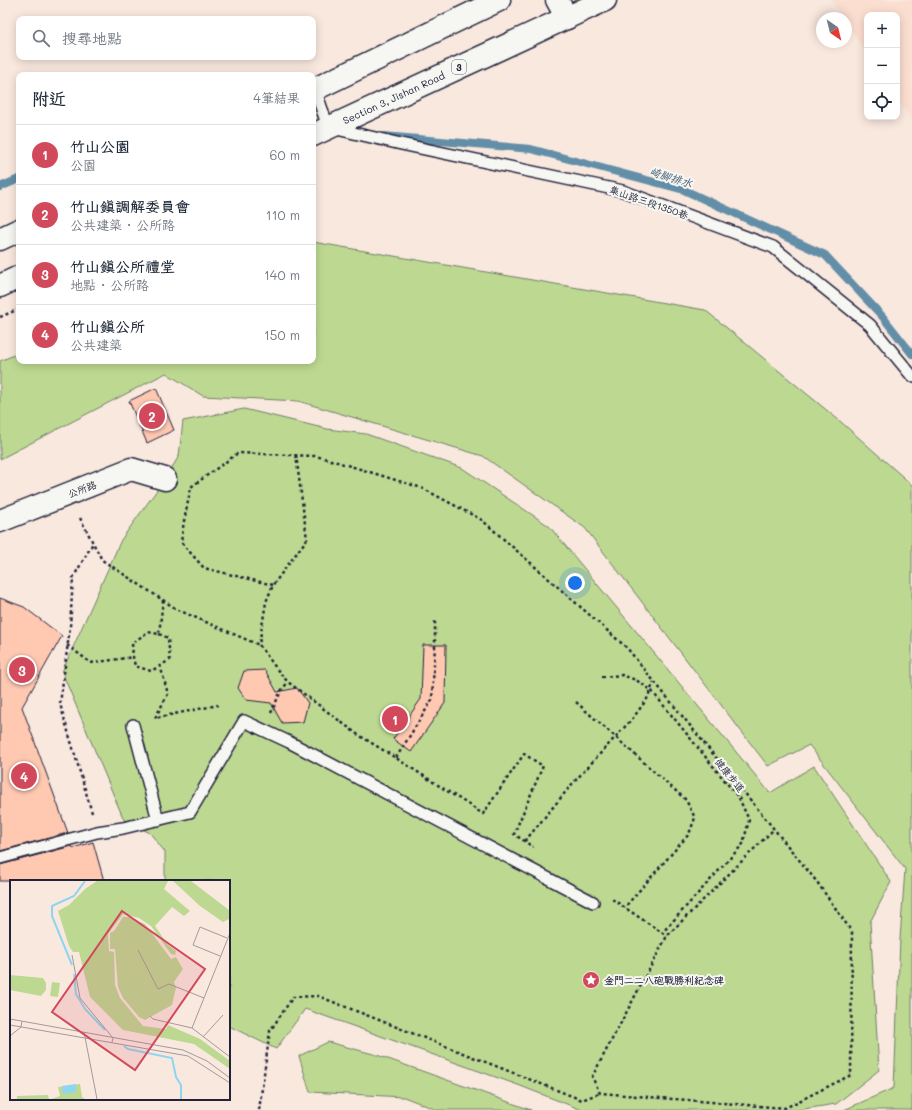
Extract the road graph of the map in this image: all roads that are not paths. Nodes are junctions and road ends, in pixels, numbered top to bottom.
1 (499, 0) edge
2 (605, 0) edge
3 (562, 9) edge
4 (316, 88) edge
5 (316, 101) edge
6 (321, 131) edge
7 (16, 231) edge
8 (0, 239) edge
9 (16, 278) edge
10 (0, 286) edge
11 (912, 376) edge
12 (165, 479) dead end
13 (0, 521) edge
14 (133, 725) dead end
15 (158, 820) junction
16 (0, 858) edge
17 (593, 902) dead end

1 - 4 main road
2 - 3 main road, Section 3, Jishan Road / 3
3 - 6 main road, Section 3, Jishan Road / 3
5 - 6 lane
6 - 11 lane, 集山路三段1350巷
7 - 8 main road
9 - 10 main road
12 - 13 main road, 公所路
14 - 15 lane
15 - 16 lane
15 - 17 lane

